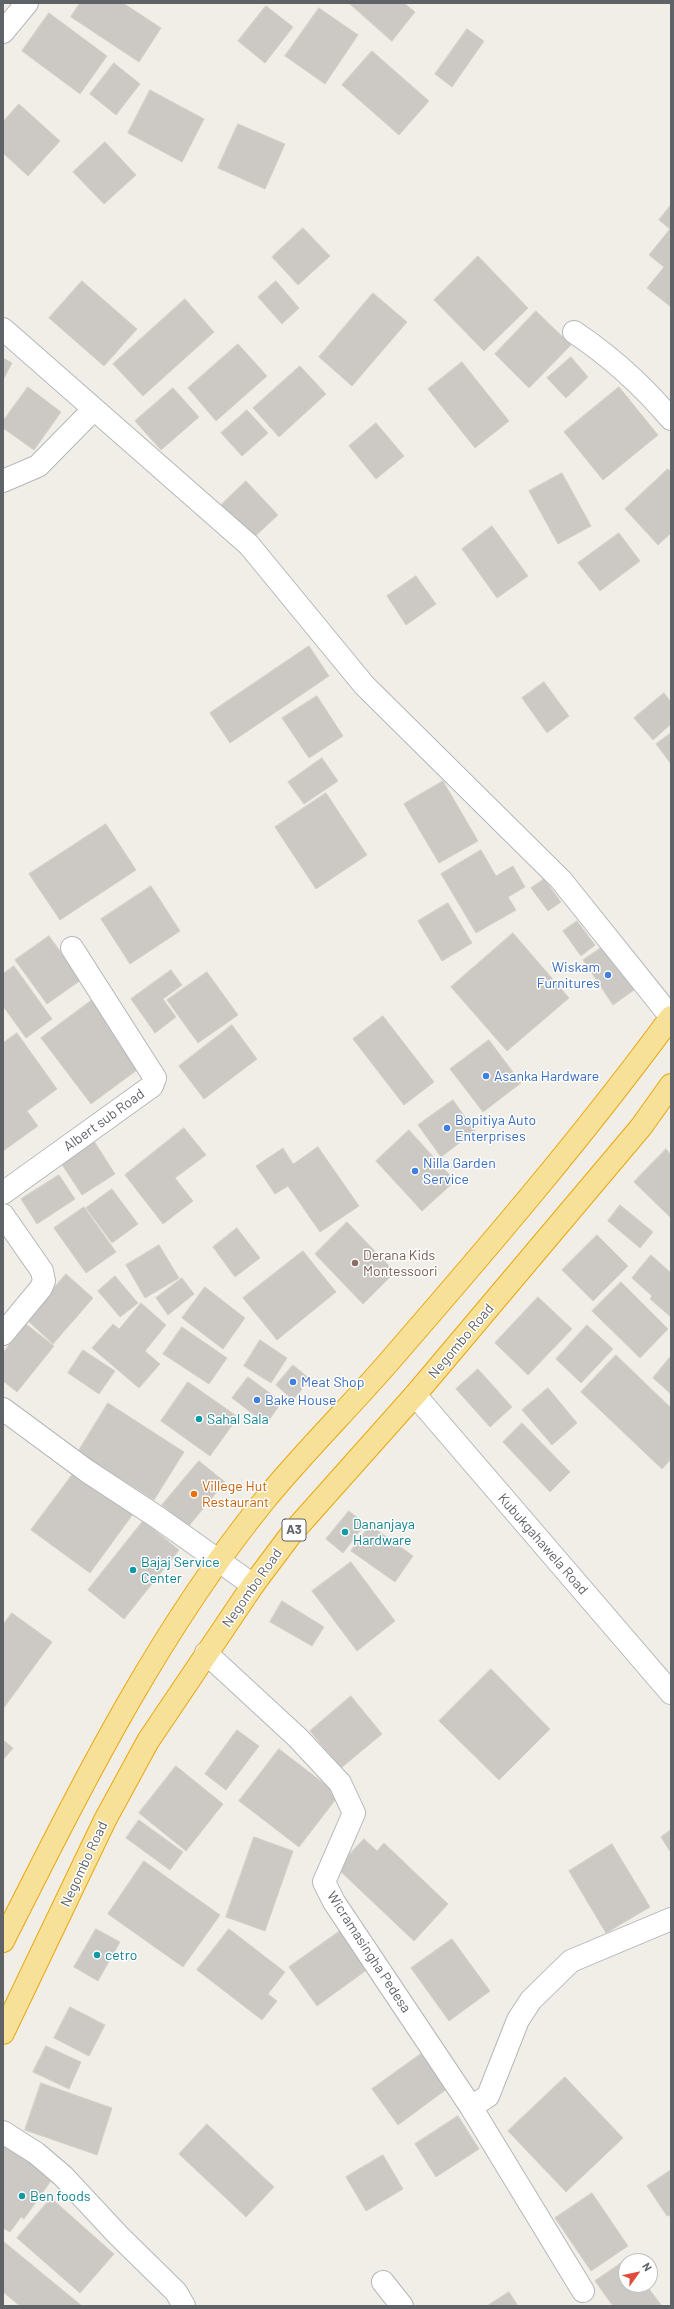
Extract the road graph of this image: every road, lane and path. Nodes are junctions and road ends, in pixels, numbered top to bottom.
1 (27, 3) edge
2 (3, 32) edge
3 (3, 329) edge
4 (574, 332) dead end
5 (93, 410) junction
6 (671, 419) edge
7 (3, 481) edge
8 (72, 948) dead end
9 (671, 1017) edge
10 (671, 1085) edge
11 (3, 1193) edge
12 (3, 1215) edge
13 (3, 1334) edge
14 (415, 1394) junction
15 (3, 1409) edge
16 (220, 1561) junction
17 (253, 1585) junction
18 (206, 1653) junction
19 (671, 1693) edge
20 (671, 1919) edge
21 (3, 1941) edge
22 (3, 2033) edge
23 (471, 2107) junction
24 (3, 2132) edge
25 (384, 2282) dead end
26 (583, 2291) dead end
27 (184, 2306) edge
28 (402, 2306) edge

1 - 2 street
3 - 5 street
4 - 6 street
5 - 7 street
5 - 9 street
8 - 11 street, Albert sub Road
9 - 16 highway
10 - 14 highway, Negombo Road / A3
12 - 13 street
14 - 17 highway, Negombo Road / A3
14 - 19 street, Kubukgahawela Road
15 - 16 street
16 - 17 street
16 - 21 highway
17 - 18 highway, Negombo Road / A3
18 - 22 highway, Negombo Road / A3
18 - 23 street, Wicramasingha Pedesa
20 - 23 street
23 - 26 street, Wicramasingha Pedesa
24 - 27 street
25 - 28 street

